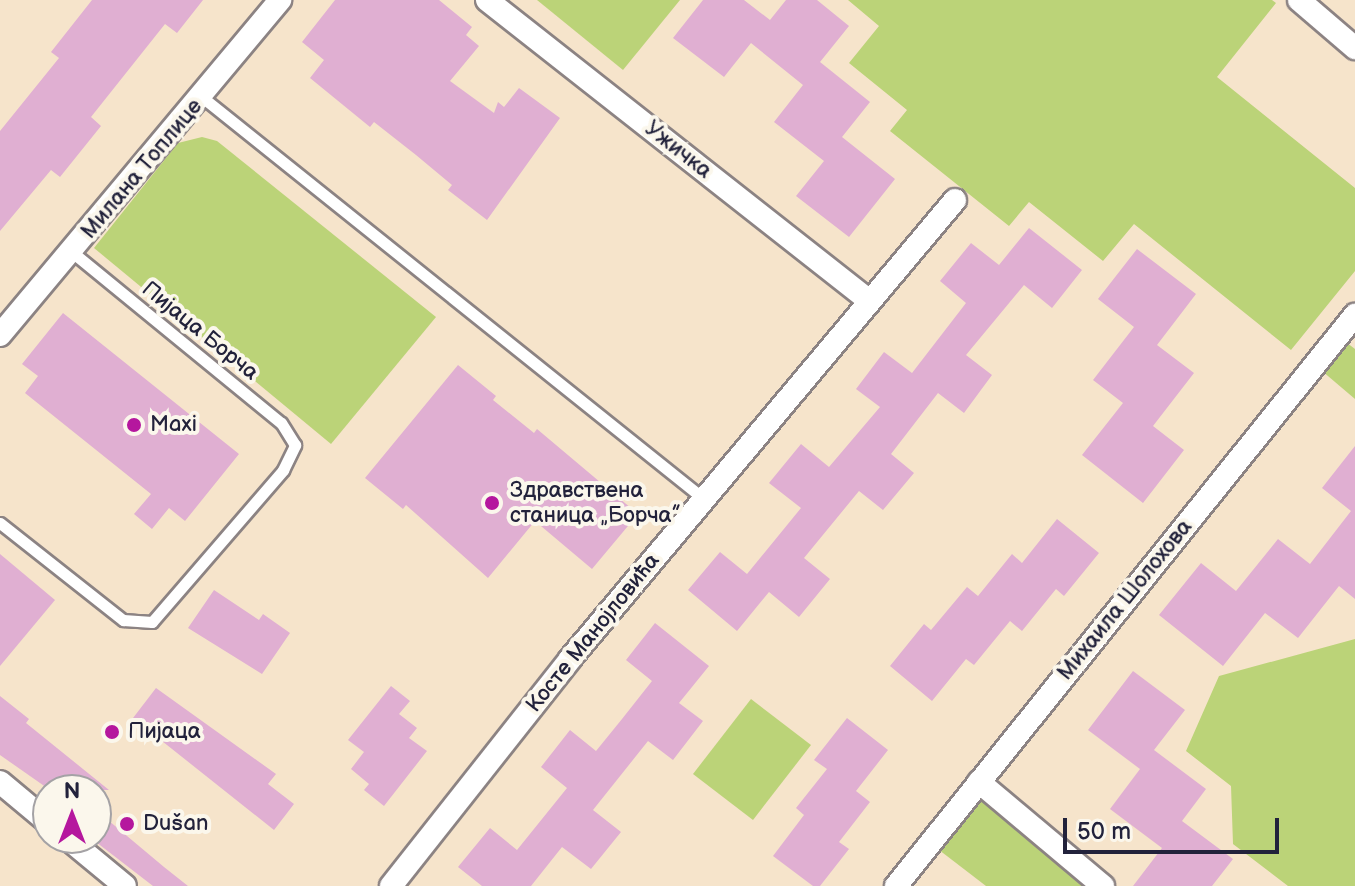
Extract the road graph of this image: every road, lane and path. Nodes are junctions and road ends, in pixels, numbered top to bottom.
1 (280, 0) edge
2 (487, 0) edge
3 (1299, 0) edge
4 (1355, 48) edge
5 (202, 97) junction
6 (955, 200) dead end
7 (73, 253) junction
8 (868, 300) junction
9 (1355, 315) edge
10 (0, 335) edge
11 (704, 499) junction
12 (0, 523) edge
13 (0, 782) edge
14 (979, 782) junction
15 (32, 809) edge
16 (86, 854) edge
17 (125, 886) edge
18 (391, 886) edge
19 (896, 886) edge
20 (1103, 886) edge

1 - 5 street, Милана Топлице
2 - 8 street, Ужичка
3 - 4 street
5 - 7 street, Милана Топлице
5 - 11 lane
6 - 8 street, Косте Манојловића
7 - 10 street, Милана Топлице
7 - 12 lane, Пијаца Борча
8 - 11 street, Косте Манојловића
9 - 14 street, Михаила Шолохова
11 - 18 street, Косте Манојловића
13 - 15 street
14 - 19 street, Михаила Шолохова
14 - 20 street
16 - 17 street

